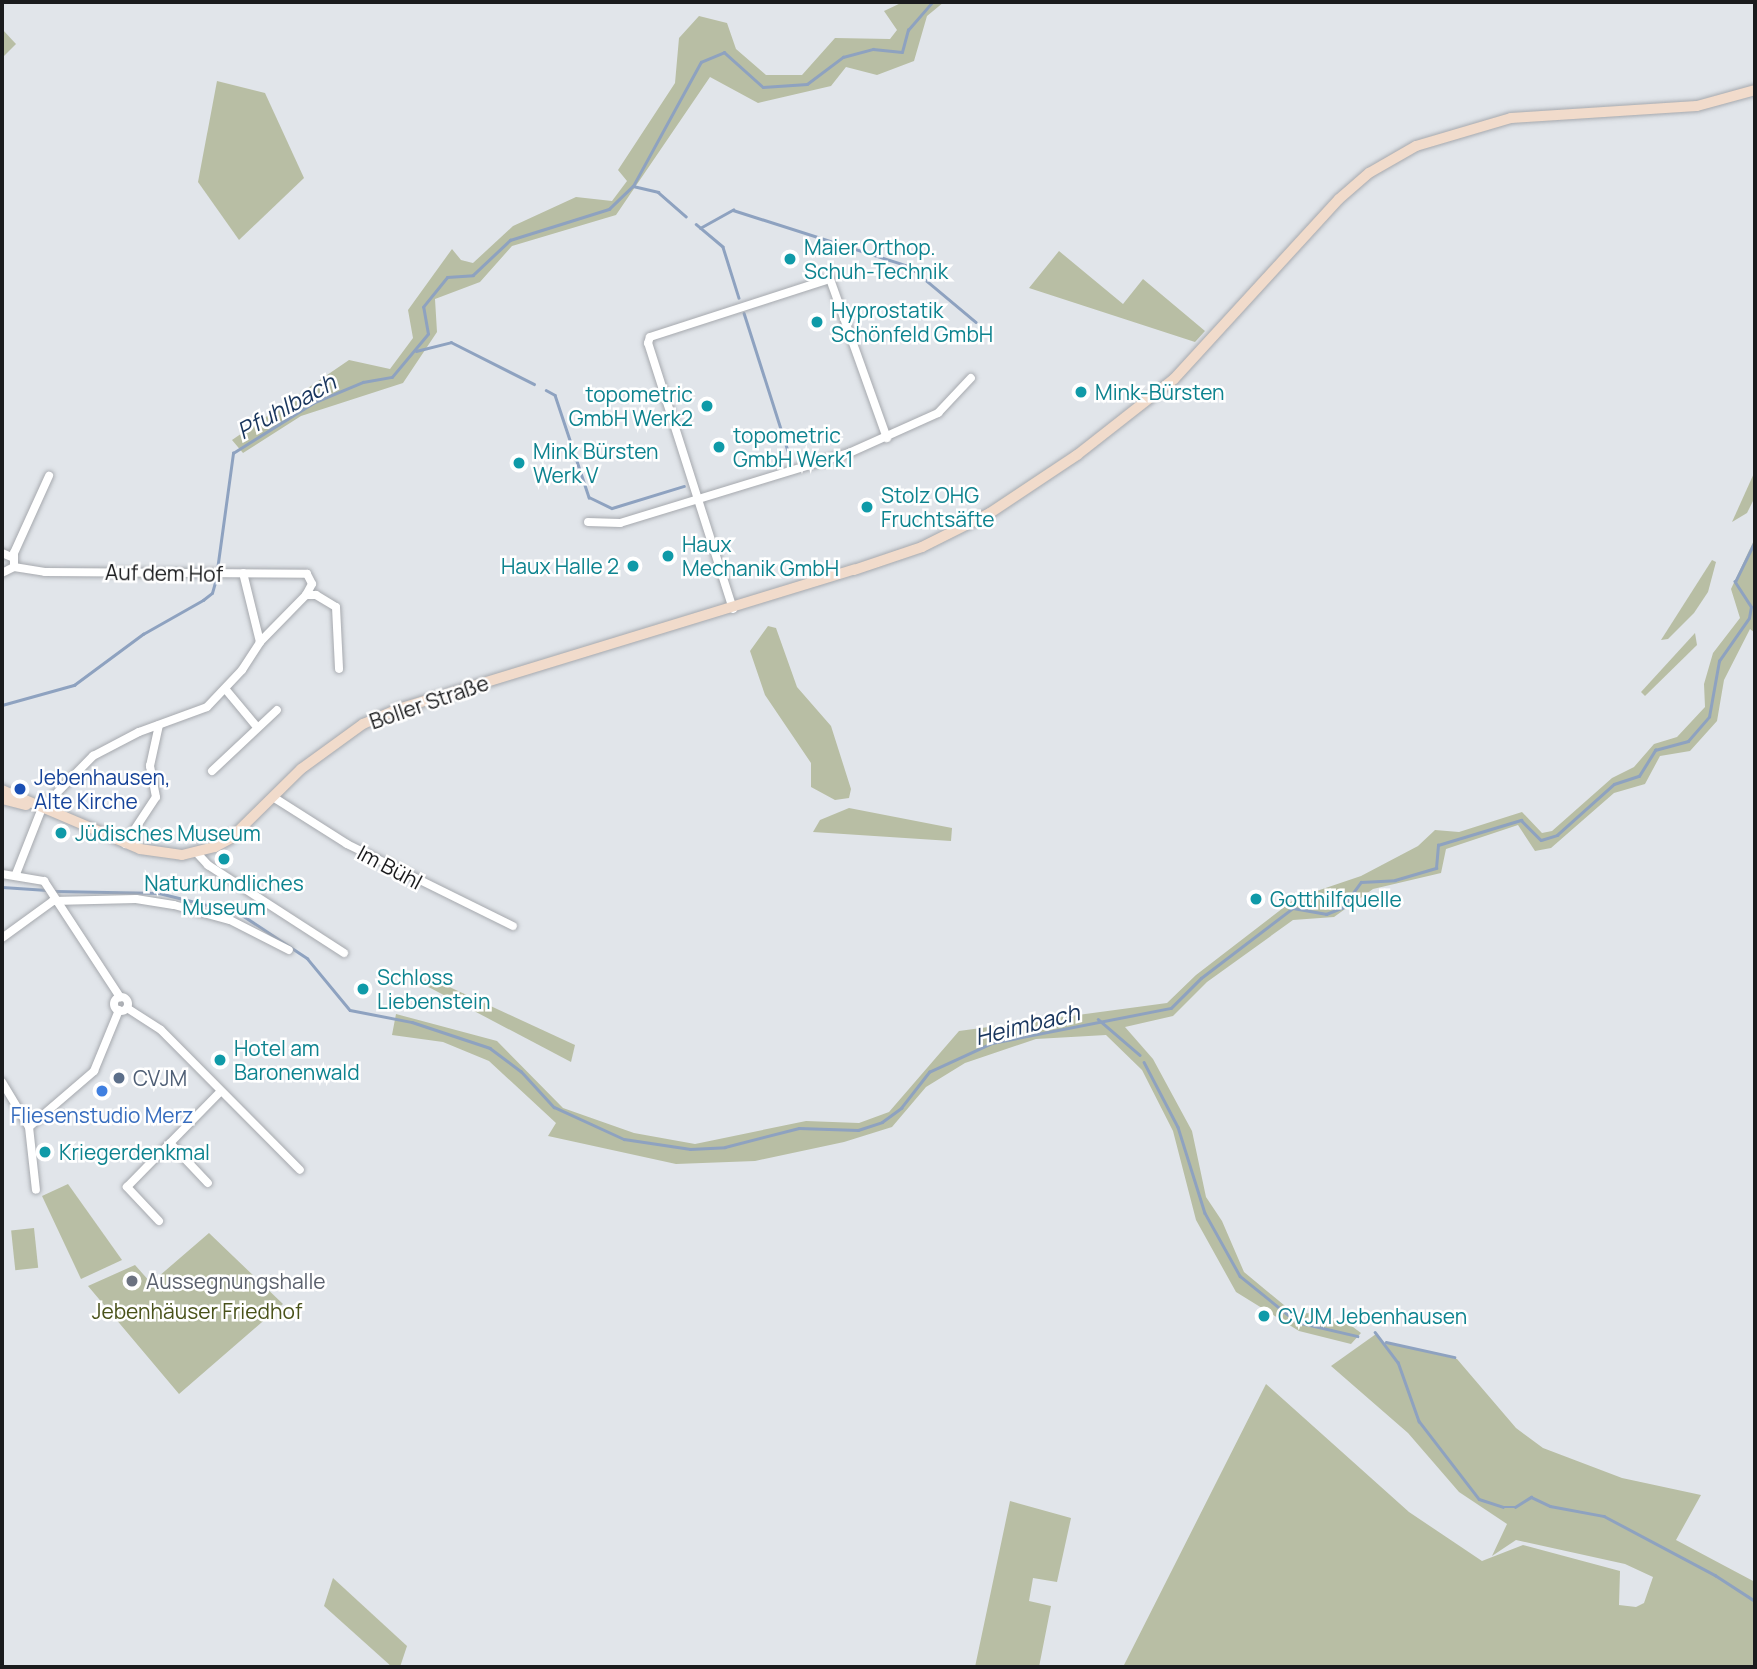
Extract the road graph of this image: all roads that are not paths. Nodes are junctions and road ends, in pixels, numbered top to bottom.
1 (1755, 90) edge
2 (971, 379) dead end
3 (887, 438) junction
4 (49, 476) dead end
5 (697, 500) junction
6 (588, 522) dead end
7 (2, 553) edge
8 (14, 562) junction
9 (2, 573) edge
10 (243, 573) junction
11 (306, 594) junction
12 (733, 609) junction
13 (260, 642) junction
14 (339, 669) dead end
15 (227, 691) junction
16 (277, 710) dead end
17 (159, 725) junction
18 (257, 727) junction
19 (212, 771) dead end
20 (2, 790) edge
21 (273, 797) junction
22 (2, 799) edge
23 (43, 808) junction
24 (125, 844) junction
25 (196, 852) junction
26 (2, 874) edge
27 (16, 874) junction
28 (52, 899) junction
29 (513, 926) dead end
30 (2, 939) edge
31 (289, 950) dead end
32 (344, 953) dead end
33 (123, 1009) junction
34 (2, 1082) edge
35 (221, 1091) junction
36 (29, 1127) junction
37 (170, 1143) junction
38 (300, 1170) dead end
39 (208, 1182) dead end
40 (36, 1190) dead end
41 (159, 1221) dead end

1 - 12 main road, Boller Straße
2 - 3 street
3 - 5 street
3 - 5 street
4 - 8 street
5 - 6 street
5 - 12 street
7 - 8 street, Auf dem Hof
8 - 9 street
8 - 10 street, Auf dem Hof
10 - 11 street, Auf dem Hof
10 - 13 street
11 - 13 street
11 - 14 street
12 - 21 main road, Boller Straße
13 - 15 street
15 - 17 street
15 - 18 street
16 - 18 street
17 - 23 street
17 - 24 street
18 - 19 street
20 - 23 main road, Boller Straße
21 - 25 main road, Boller Straße
21 - 29 street, Im Bühl
22 - 23 main road, Boller Straße
23 - 24 main road, Boller Straße
23 - 27 street
24 - 25 main road, Boller Straße
25 - 32 street
26 - 27 street
27 - 28 street
28 - 30 street
28 - 31 street
28 - 33 street
33 - 35 street
33 - 36 street
34 - 36 street
35 - 37 street
35 - 38 street
36 - 40 street
37 - 39 street
37 - 41 street

